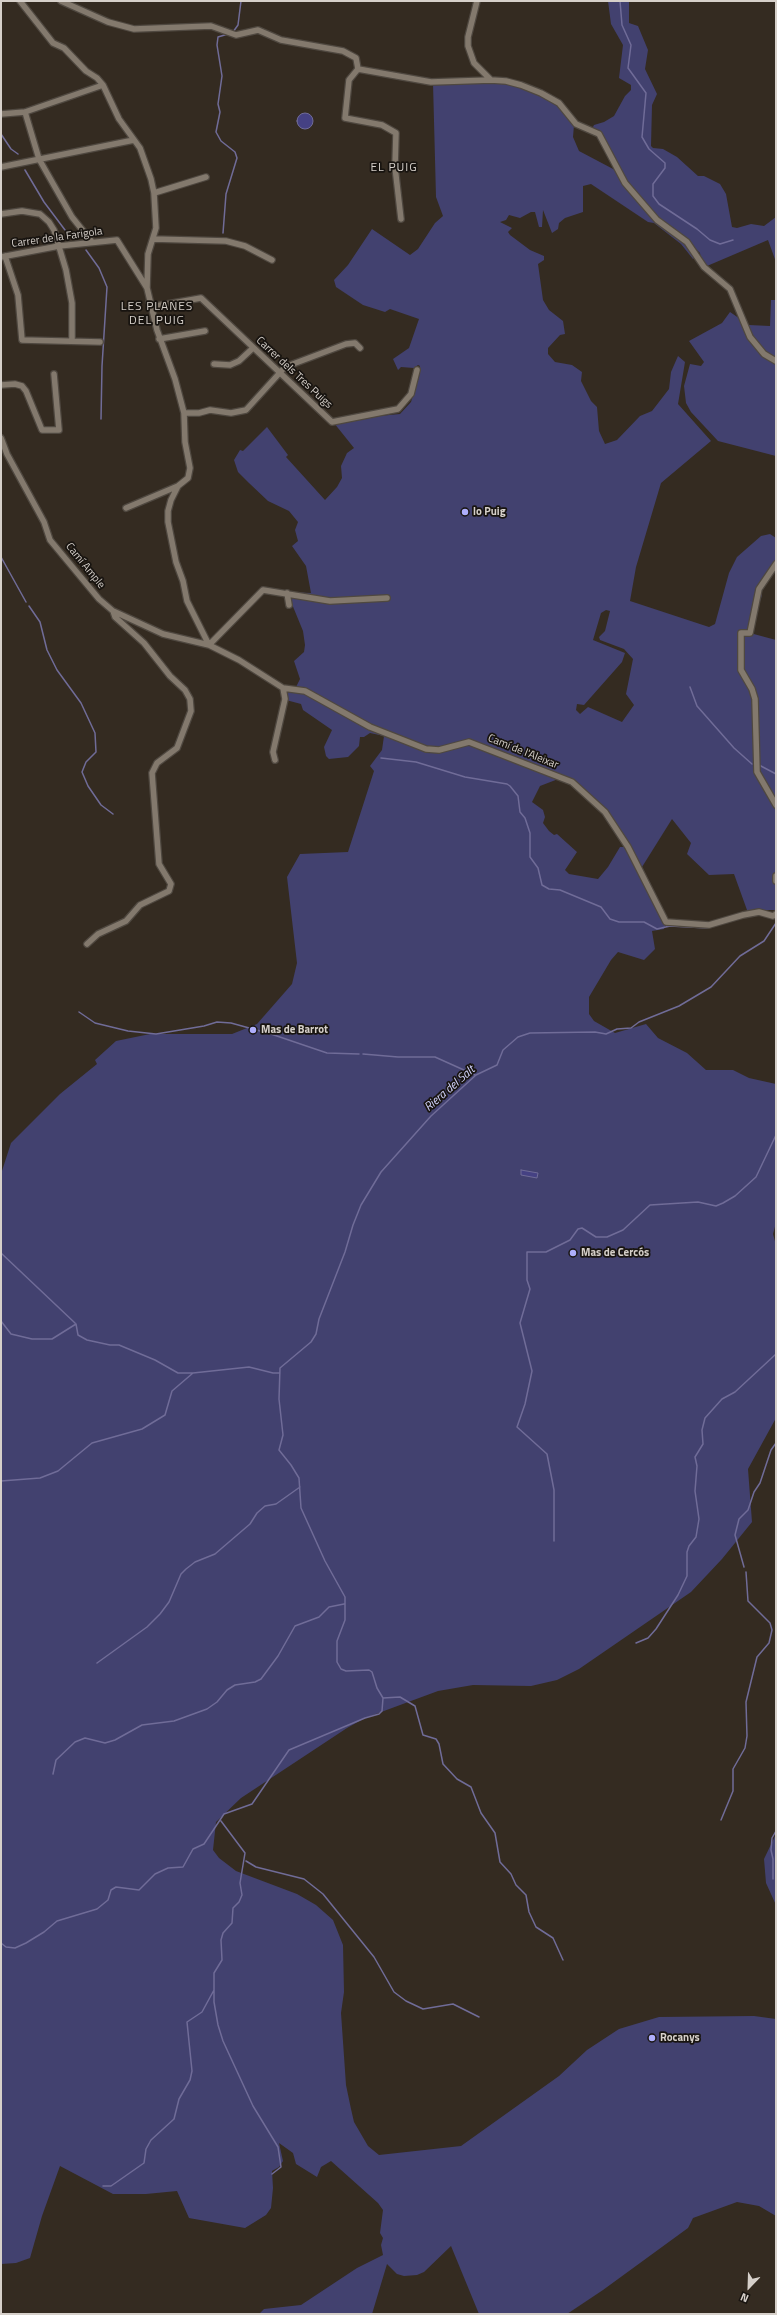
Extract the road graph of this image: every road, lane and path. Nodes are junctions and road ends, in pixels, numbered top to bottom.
1 (20, 1) edge
2 (61, 1) edge
3 (477, 1) edge
4 (358, 69) junction
5 (491, 80) junction
6 (103, 85) junction
7 (25, 112) junction
8 (1, 114) edge
9 (134, 140) junction
10 (39, 159) junction
11 (1, 166) edge
12 (206, 178) dead end
13 (154, 193) junction
14 (1, 214) edge
15 (402, 219) dead end
16 (153, 239) junction
17 (92, 242) junction
18 (59, 246) junction
19 (3, 256) edge
20 (272, 260) dead end
21 (147, 288) junction
22 (149, 302) junction
23 (205, 330) dead end
24 (159, 339) junction
25 (72, 340) junction
26 (100, 342) dead end
27 (252, 348) junction
28 (360, 348) dead end
29 (776, 361) edge
30 (214, 364) dead end
31 (417, 370) dead end
32 (278, 372) junction
33 (54, 374) dead end
34 (1, 385) edge
35 (184, 413) junction
36 (1, 438) edge
37 (178, 486) junction
38 (126, 508) dead end
39 (776, 564) edge
40 (287, 593) junction
41 (387, 598) dead end
42 (289, 604) dead end
43 (113, 611) junction
44 (209, 645) junction
45 (283, 688) junction
46 (273, 759) dead end
47 (776, 805) edge
48 (776, 876) edge
49 (776, 882) edge
50 (776, 914) edge
51 (87, 944) dead end

1 - 6 street
2 - 4 street
3 - 5 street
4 - 5 street
4 - 15 street
5 - 29 street
6 - 7 street
6 - 9 street
7 - 8 street
7 - 10 street
9 - 10 street
9 - 13 street
10 - 11 street
10 - 17 street
12 - 13 street
13 - 16 street
14 - 18 street
16 - 20 street
16 - 21 street
17 - 18 street, Carrer de la Farigola
17 - 21 street, Carrer de la Farigola
18 - 19 street, Carrer de la Farigola
18 - 25 street
19 - 25 street
21 - 22 street
22 - 24 street
22 - 27 street, Carrer dels Tres Puigs
23 - 24 street
24 - 35 street
25 - 26 street
27 - 30 street
27 - 32 street, Carrer dels Tres Puigs
28 - 32 street
31 - 32 street, Carrer dels Tres Puigs
32 - 35 street
33 - 34 street
35 - 37 street
36 - 43 street, Camí Ample
37 - 38 street
37 - 44 street
39 - 47 street
40 - 41 street
40 - 42 street
40 - 44 street
43 - 44 street, Camí Ample
43 - 51 street
44 - 45 street, Camí de l'Aleixar
45 - 46 street
45 - 50 street, Camí de l'Aleixar
48 - 49 street

